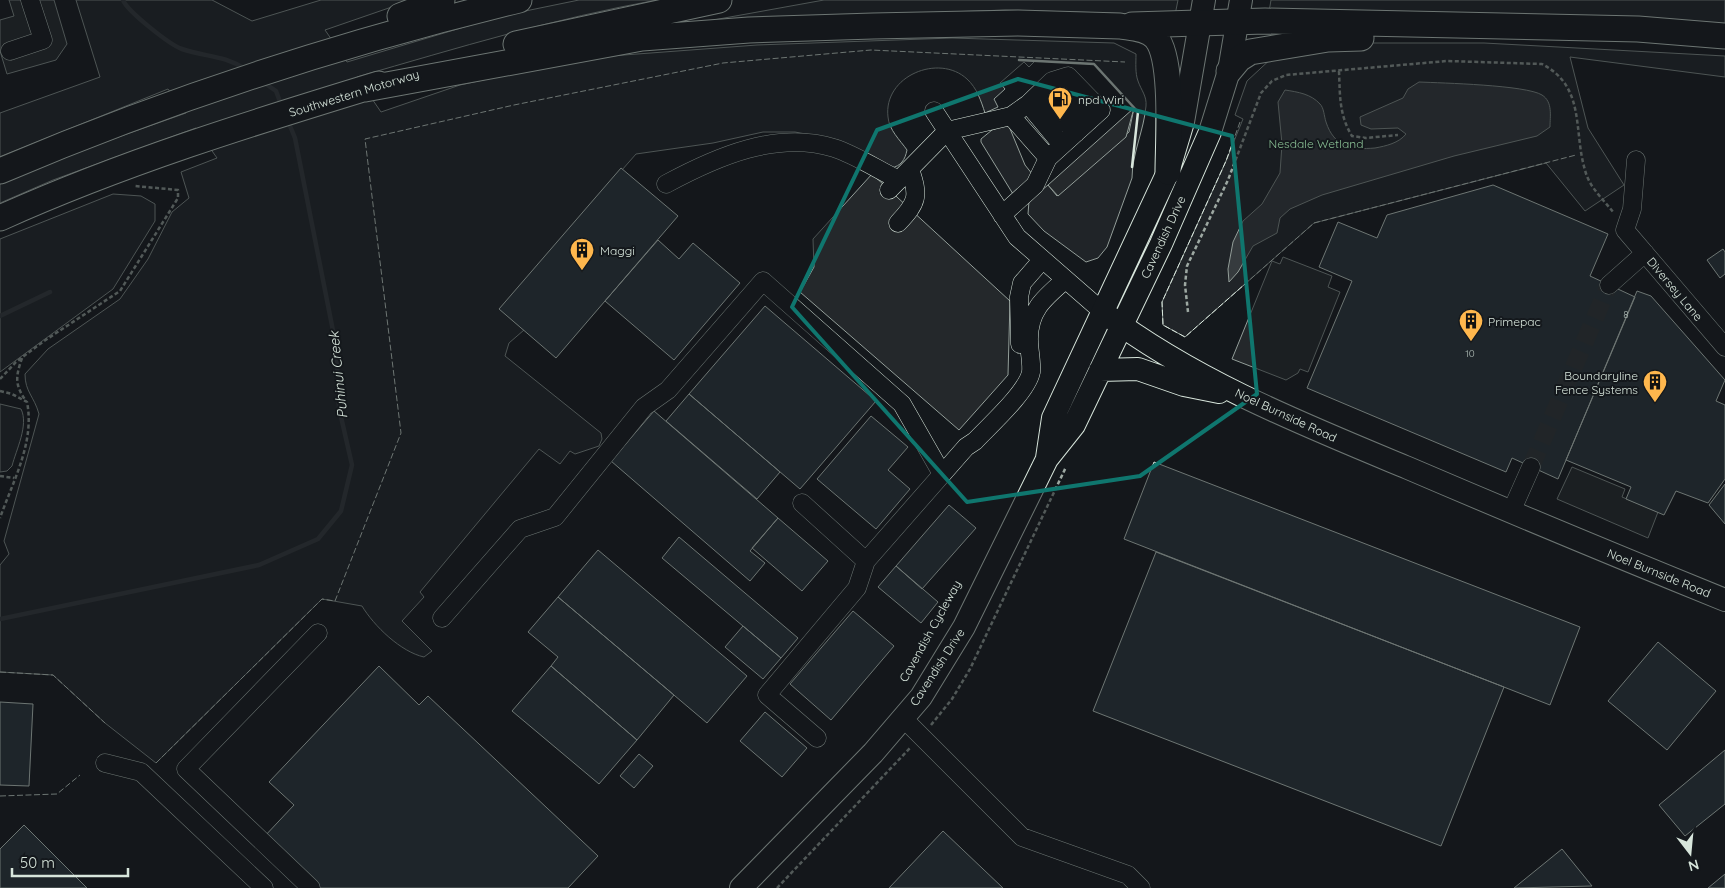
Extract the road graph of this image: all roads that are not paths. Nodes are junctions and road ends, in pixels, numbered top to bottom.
1 (30, 0) edge
2 (442, 0) edge
3 (519, 0) edge
4 (719, 0) edge
5 (1239, 10) edge
6 (1202, 11) edge
7 (1120, 26) junction
8 (1485, 26) junction
9 (1725, 36) edge
10 (335, 48) junction
11 (10, 51) dead end
12 (1229, 71) junction
13 (365, 89) junction
14 (1047, 89) junction
15 (934, 111) dead end
16 (1011, 116) junction
17 (1089, 122) junction
18 (948, 131) junction
19 (1062, 145) junction
20 (1048, 158) junction
21 (1636, 160) dead end
22 (0, 171) edge
23 (1168, 172) junction
24 (899, 180) junction
25 (666, 184) dead end
26 (1002, 215) junction
27 (0, 218) edge
28 (898, 223) dead end
29 (1645, 253) junction
30 (1042, 260) junction
31 (1065, 280) junction
32 (1608, 285) tunnel mouth
33 (1103, 312) junction
34 (1121, 326) junction
35 (1725, 348) edge
36 (1100, 370) junction
37 (1247, 398) junction
38 (966, 447) junction
39 (1047, 459) junction
40 (1531, 466) tunnel mouth
41 (942, 474) junction
42 (802, 503) dead end
43 (1511, 512) junction
44 (866, 562) junction
45 (1725, 600) edge
46 (442, 618) dead end
47 (318, 633) dead end
48 (903, 718) junction
49 (817, 738) dead end
50 (105, 763) dead end
51 (264, 888) edge
52 (311, 888) edge
53 (741, 888) edge
54 (1141, 888) edge

1 - 11 street
2 - 10 highway
3 - 10 highway
4 - 13 highway, Southwestern Motorway
5 - 6 highway
5 - 8 highway
5 - 12 main road, Cavendish Drive
6 - 7 highway
6 - 23 main road, Cavendish Drive
7 - 13 highway
7 - 23 highway
8 - 9 highway
8 - 12 highway
10 - 22 highway
12 - 34 main road, Cavendish Drive
13 - 27 highway, Southwestern Motorway
14 - 16 street
14 - 17 street
14 - 17 street
14 - 19 street
15 - 18 street, Noel Burnside Road
16 - 18 street
16 - 20 street
17 - 19 street
18 - 24 street
18 - 26 street, Noel Burnside Road
19 - 20 street
20 - 26 street
21 - 29 street, Diversey Lane
23 - 33 main road, Cavendish Drive
24 - 25 street
24 - 28 street
26 - 30 street, Noel Burnside Road
29 - 32 street
29 - 35 street, Diversey Lane
30 - 31 street, Noel Burnside Road
30 - 38 street
31 - 33 street, Noel Burnside Road
31 - 38 street
33 - 34 main road, Noel Burnside Road
33 - 39 main road, Cavendish Drive
34 - 36 main road, Cavendish Drive
34 - 37 main road, Noel Burnside Road
36 - 37 main road
36 - 39 main road, Cavendish Drive
37 - 43 main road, Noel Burnside Road
38 - 41 street
39 - 48 main road, Cavendish Drive
40 - 43 street
41 - 44 street
41 - 46 street
42 - 44 street
43 - 45 main road, Noel Burnside Road
44 - 49 street
47 - 52 street
48 - 53 main road, Cavendish Drive
48 - 54 street
50 - 51 street

